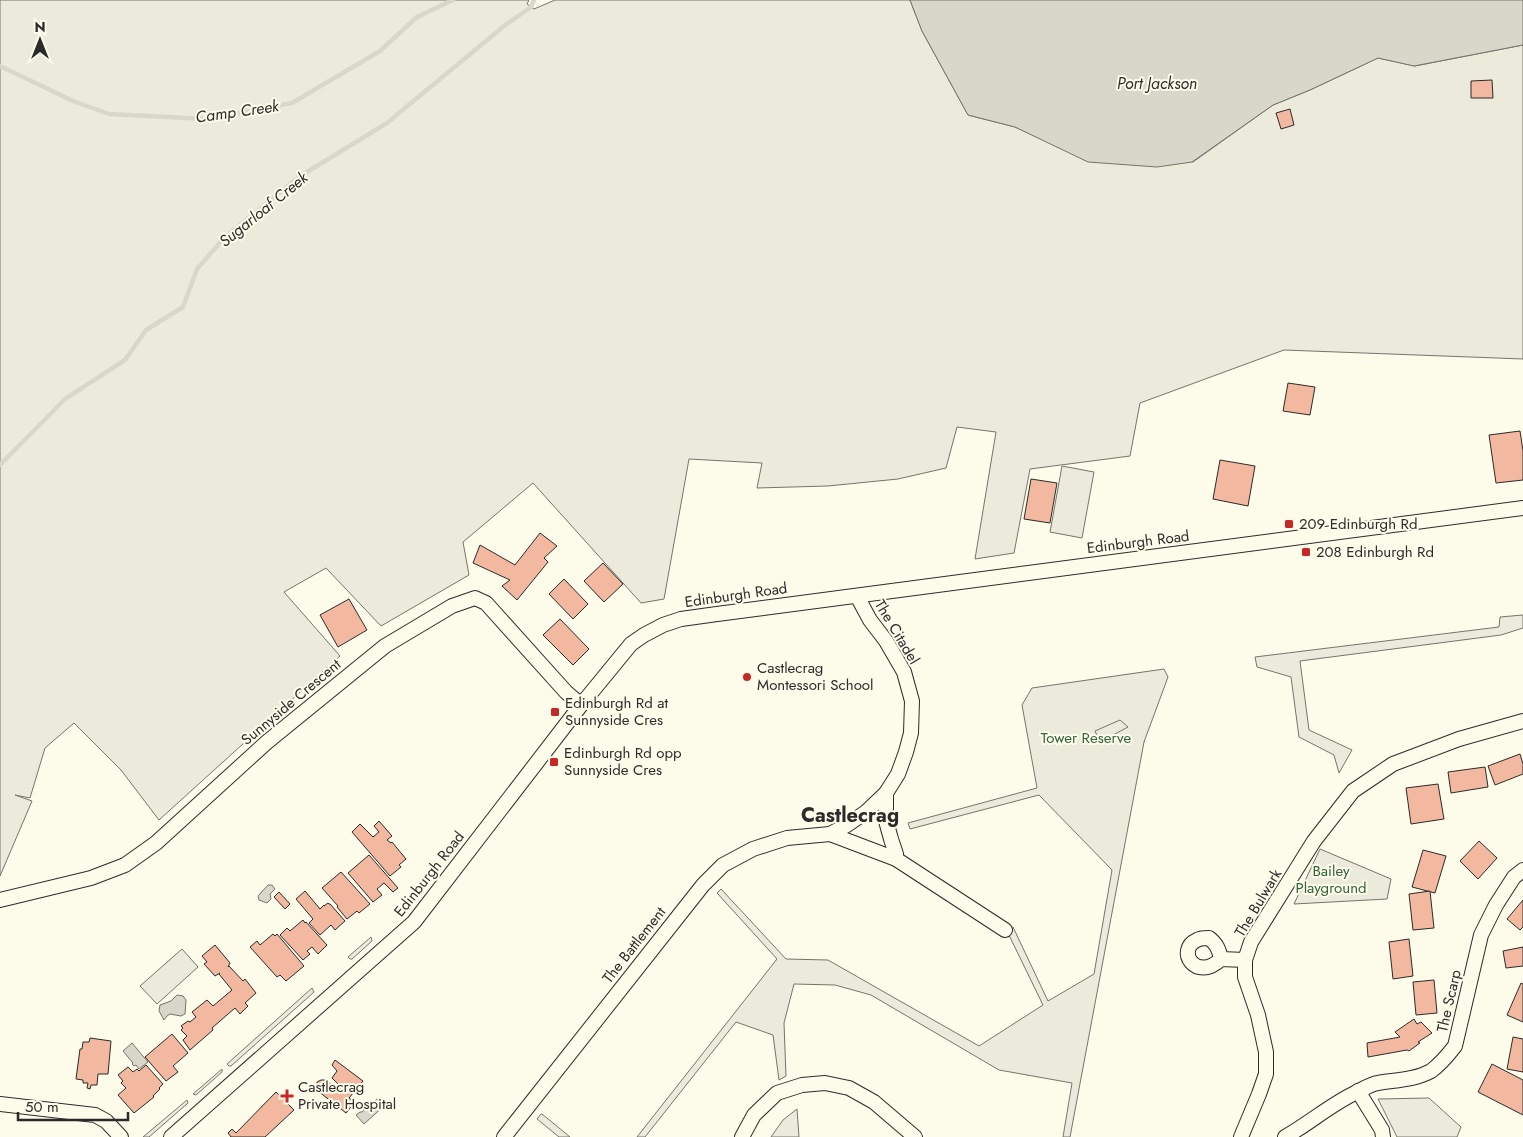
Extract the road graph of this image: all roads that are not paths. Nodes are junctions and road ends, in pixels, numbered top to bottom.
1 (1523, 508) edge
2 (857, 596) junction
3 (581, 705) junction
4 (1523, 721) edge
5 (886, 793) junction
6 (830, 834) junction
7 (896, 859) junction
8 (1523, 870) edge
9 (0, 900) edge
10 (1005, 930) dead end
11 (1221, 959) dead end
12 (1245, 960) junction
13 (1358, 1091) junction
14 (0, 1104) edge
15 (121, 1137) edge
16 (172, 1137) edge
17 (504, 1137) edge
18 (742, 1137) edge
19 (915, 1137) edge
20 (1241, 1137) edge
21 (1285, 1137) edge
22 (1384, 1137) edge

1 - 2 street, Edinburgh Road
2 - 3 street, Edinburgh Road
2 - 5 street, The Citadel
3 - 9 street, Sunnyside Crescent
3 - 16 street, Edinburgh Road
4 - 12 street, The Bulwark
5 - 6 street, The Battlement
5 - 7 street
6 - 7 street, The Battlement
6 - 17 street, The Battlement
7 - 10 street
8 - 13 street, The Scarp
11 - 12 street
12 - 20 street, The Bulwark
13 - 21 street, The Scarp
13 - 22 street
14 - 15 street
18 - 19 street

